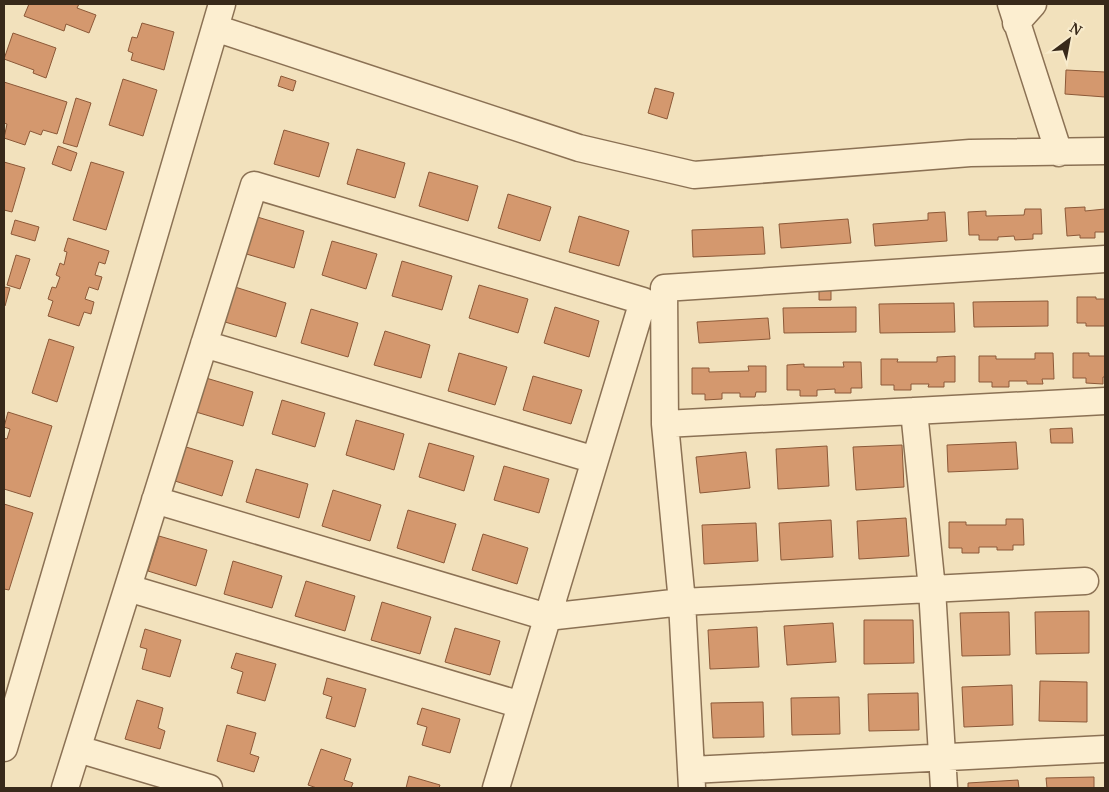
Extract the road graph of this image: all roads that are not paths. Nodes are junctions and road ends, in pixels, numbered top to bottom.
1 (1033, 4) edge
2 (1013, 13) edge
3 (218, 16) edge
4 (1105, 151) edge
5 (1059, 152) junction
6 (1105, 259) edge
7 (654, 294) junction
8 (204, 344) junction
9 (1105, 401) edge
10 (914, 412) junction
11 (665, 424) junction
12 (595, 460) junction
13 (155, 500) junction
14 (1085, 581) dead end
15 (128, 588) junction
16 (932, 589) junction
17 (682, 602) junction
18 (548, 617) junction
19 (521, 705) junction
20 (9, 710) edge
21 (4, 748) edge
22 (78, 749) junction
23 (1105, 749) edge
24 (942, 758) junction
25 (692, 779) edge
26 (65, 788) edge
27 (209, 788) edge
28 (496, 788) edge
29 (944, 788) edge

1 - 2 street
2 - 5 street
3 - 5 street
3 - 20 street
4 - 5 street
6 - 7 street
7 - 8 street
7 - 11 street
7 - 12 street
8 - 12 street
8 - 13 street
9 - 10 street
10 - 11 street
10 - 16 street
11 - 17 street
12 - 18 street
13 - 15 street
13 - 18 street
14 - 16 street
15 - 19 street
15 - 22 street
16 - 17 street
16 - 24 street
17 - 18 street
17 - 25 street
18 - 19 street
19 - 28 street
20 - 21 street
22 - 26 street
22 - 27 street
23 - 24 street
24 - 25 street
24 - 29 street

